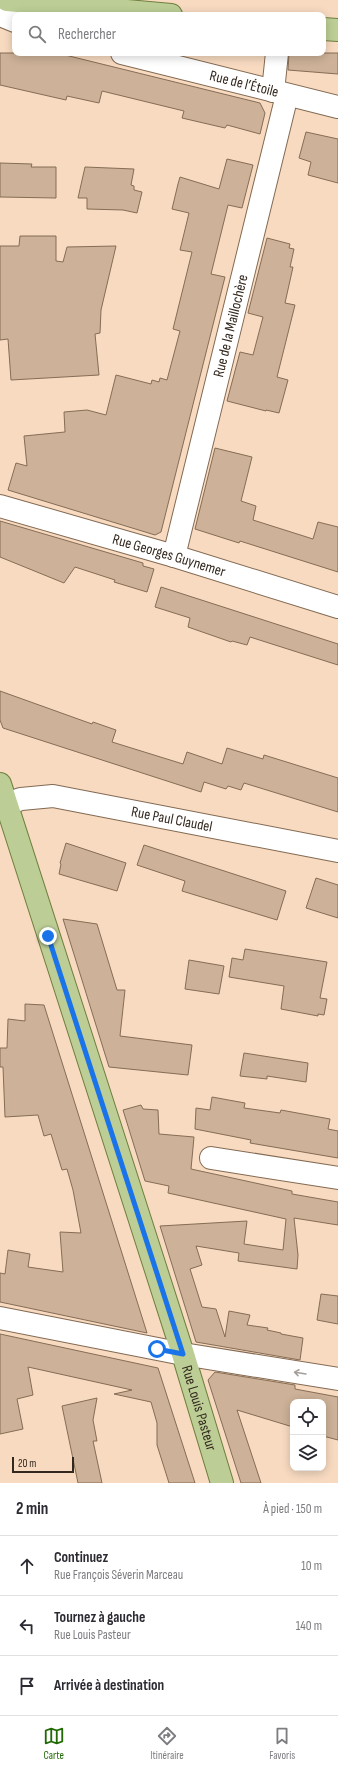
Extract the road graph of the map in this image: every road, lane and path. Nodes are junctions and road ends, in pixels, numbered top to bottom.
1 (7, 0) edge
2 (36, 1) edge
3 (127, 12) edge
4 (0, 15) edge
5 (12, 20) edge
6 (326, 29) edge
7 (338, 30) edge
8 (277, 56) edge
9 (150, 57) edge
10 (280, 93) junction
11 (338, 107) edge
12 (0, 506) edge
13 (174, 556) junction
14 (338, 607) edge
15 (3, 794) edge
16 (338, 851) edge
17 (211, 1158) dead end
18 (338, 1178) edge
19 (0, 1318) edge
20 (183, 1354) junction
21 (338, 1379) edge
22 (222, 1483) edge

1 - 2 main road
2 - 3 main road
4 - 5 street
6 - 7 main road
8 - 10 street, Rue de la Maillochère
9 - 10 street, Rue de l’Étoile
10 - 11 street, Rue de l’Étoile
10 - 13 street, Rue de la Maillochère
12 - 13 street, Rue Georges Guynemer
13 - 14 street, Rue Georges Guynemer
15 - 16 street, Rue Paul Claudel
15 - 20 main road, Rue Louis Pasteur
17 - 18 street
19 - 20 street
21 -> 20 street
20 - 22 main road, Rue Louis Pasteur

